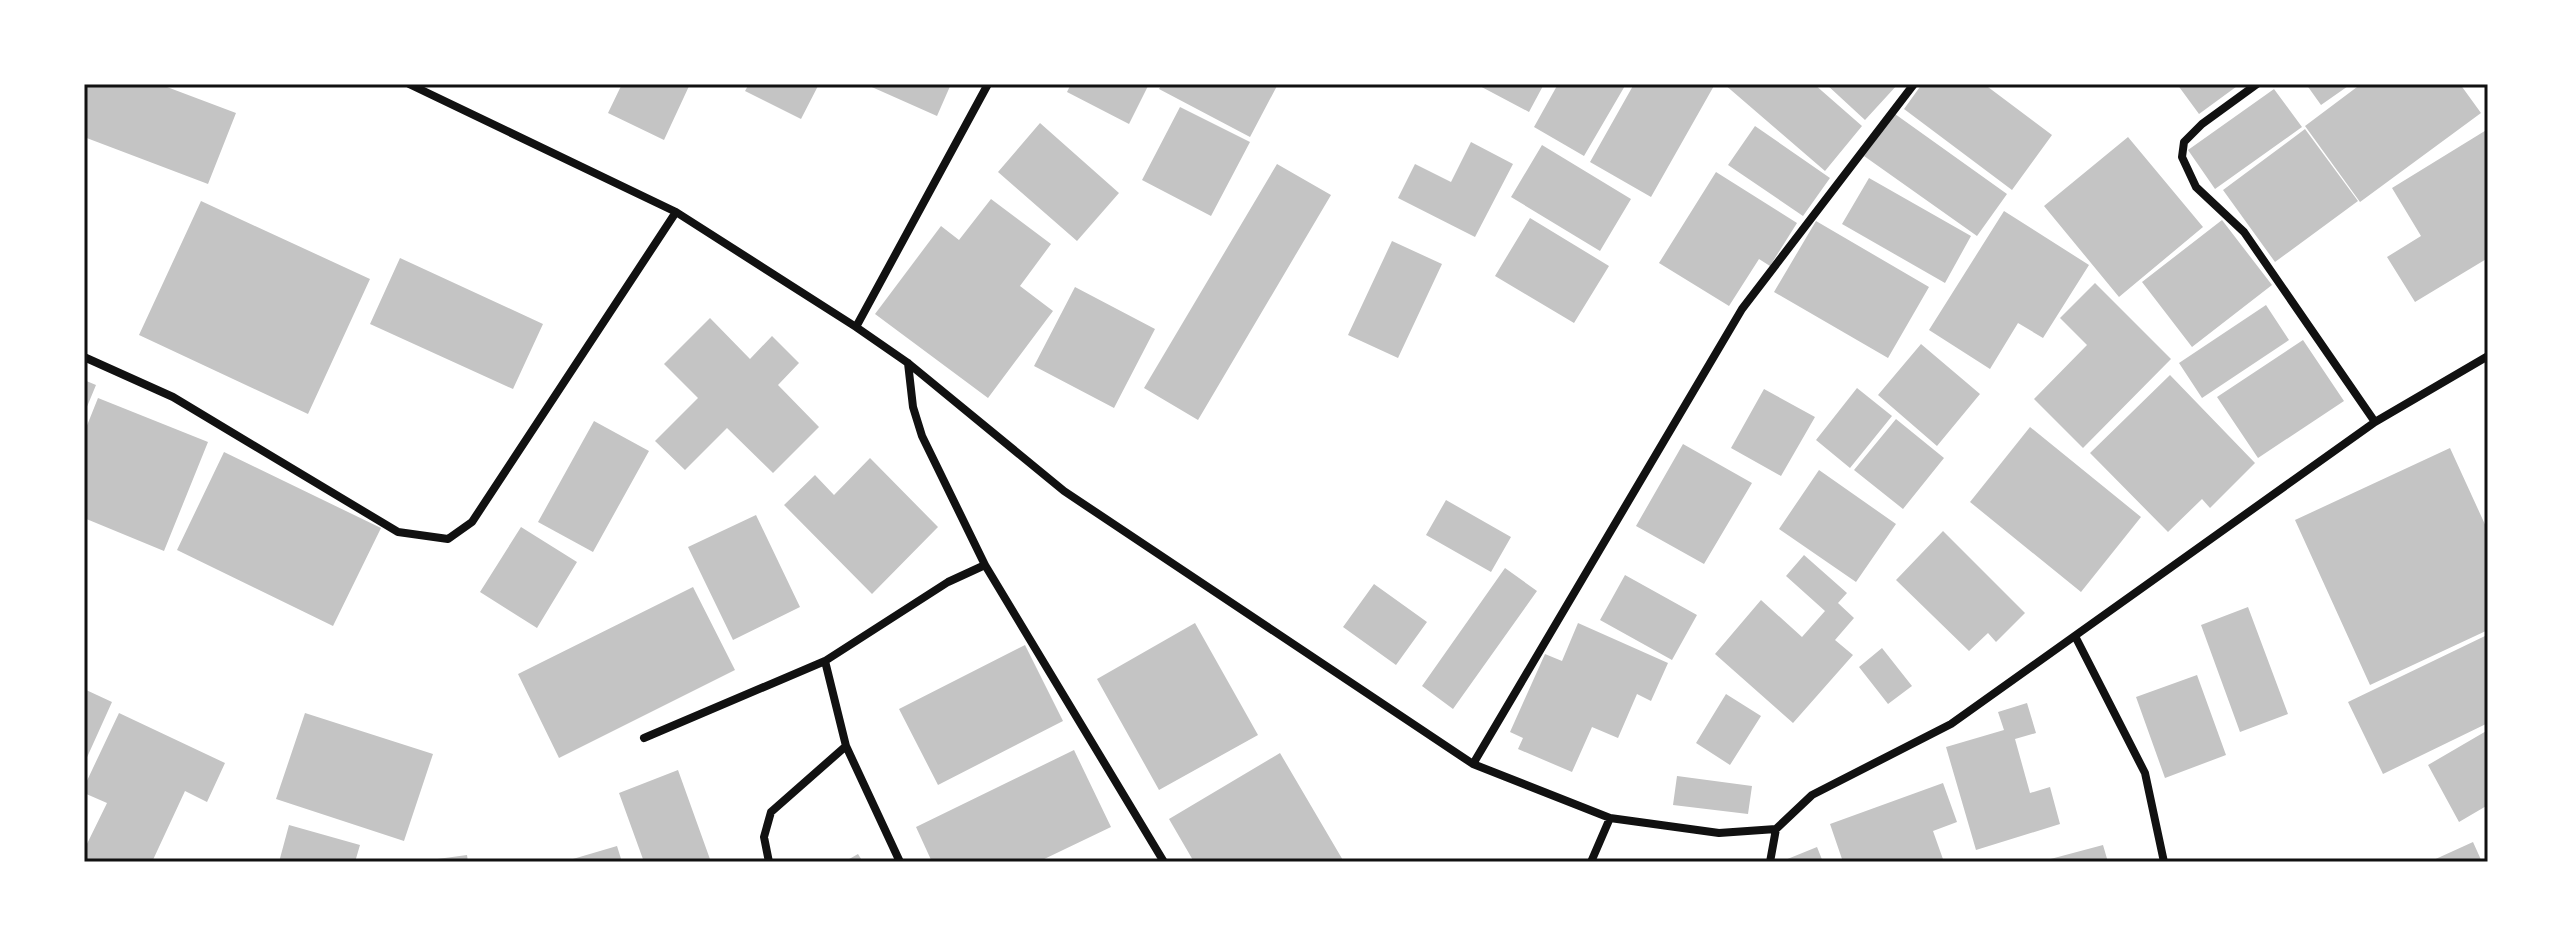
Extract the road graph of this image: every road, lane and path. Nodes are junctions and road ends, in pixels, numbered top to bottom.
1 (409, 84) edge
2 (988, 84) edge
3 (1914, 84) edge
4 (2257, 84) edge
5 (676, 212) junction
6 (856, 327) junction
7 (2488, 356) edge
8 (84, 357) edge
9 (908, 363) junction
10 (2375, 422) junction
11 (985, 565) junction
12 (2076, 638) junction
13 (825, 661) junction
14 (644, 738) dead end
15 (846, 746) junction
16 (1473, 764) junction
17 (1610, 818) junction
18 (1776, 829) junction
19 (769, 862) edge
20 (900, 862) edge
21 (1164, 862) edge
22 (1591, 862) edge
23 (1770, 862) edge
24 (2164, 862) edge

1 - 5 street
2 - 6 street
3 - 16 street
4 - 10 street
5 - 6 street
5 - 8 street
6 - 9 street
7 - 10 street
9 - 11 street
9 - 16 street
10 - 12 street
11 - 13 street
11 - 21 street
12 - 18 street
12 - 24 street
13 - 14 street
13 - 15 street
15 - 19 street
15 - 20 street
16 - 17 street
17 - 18 street
17 - 22 street
18 - 23 street

